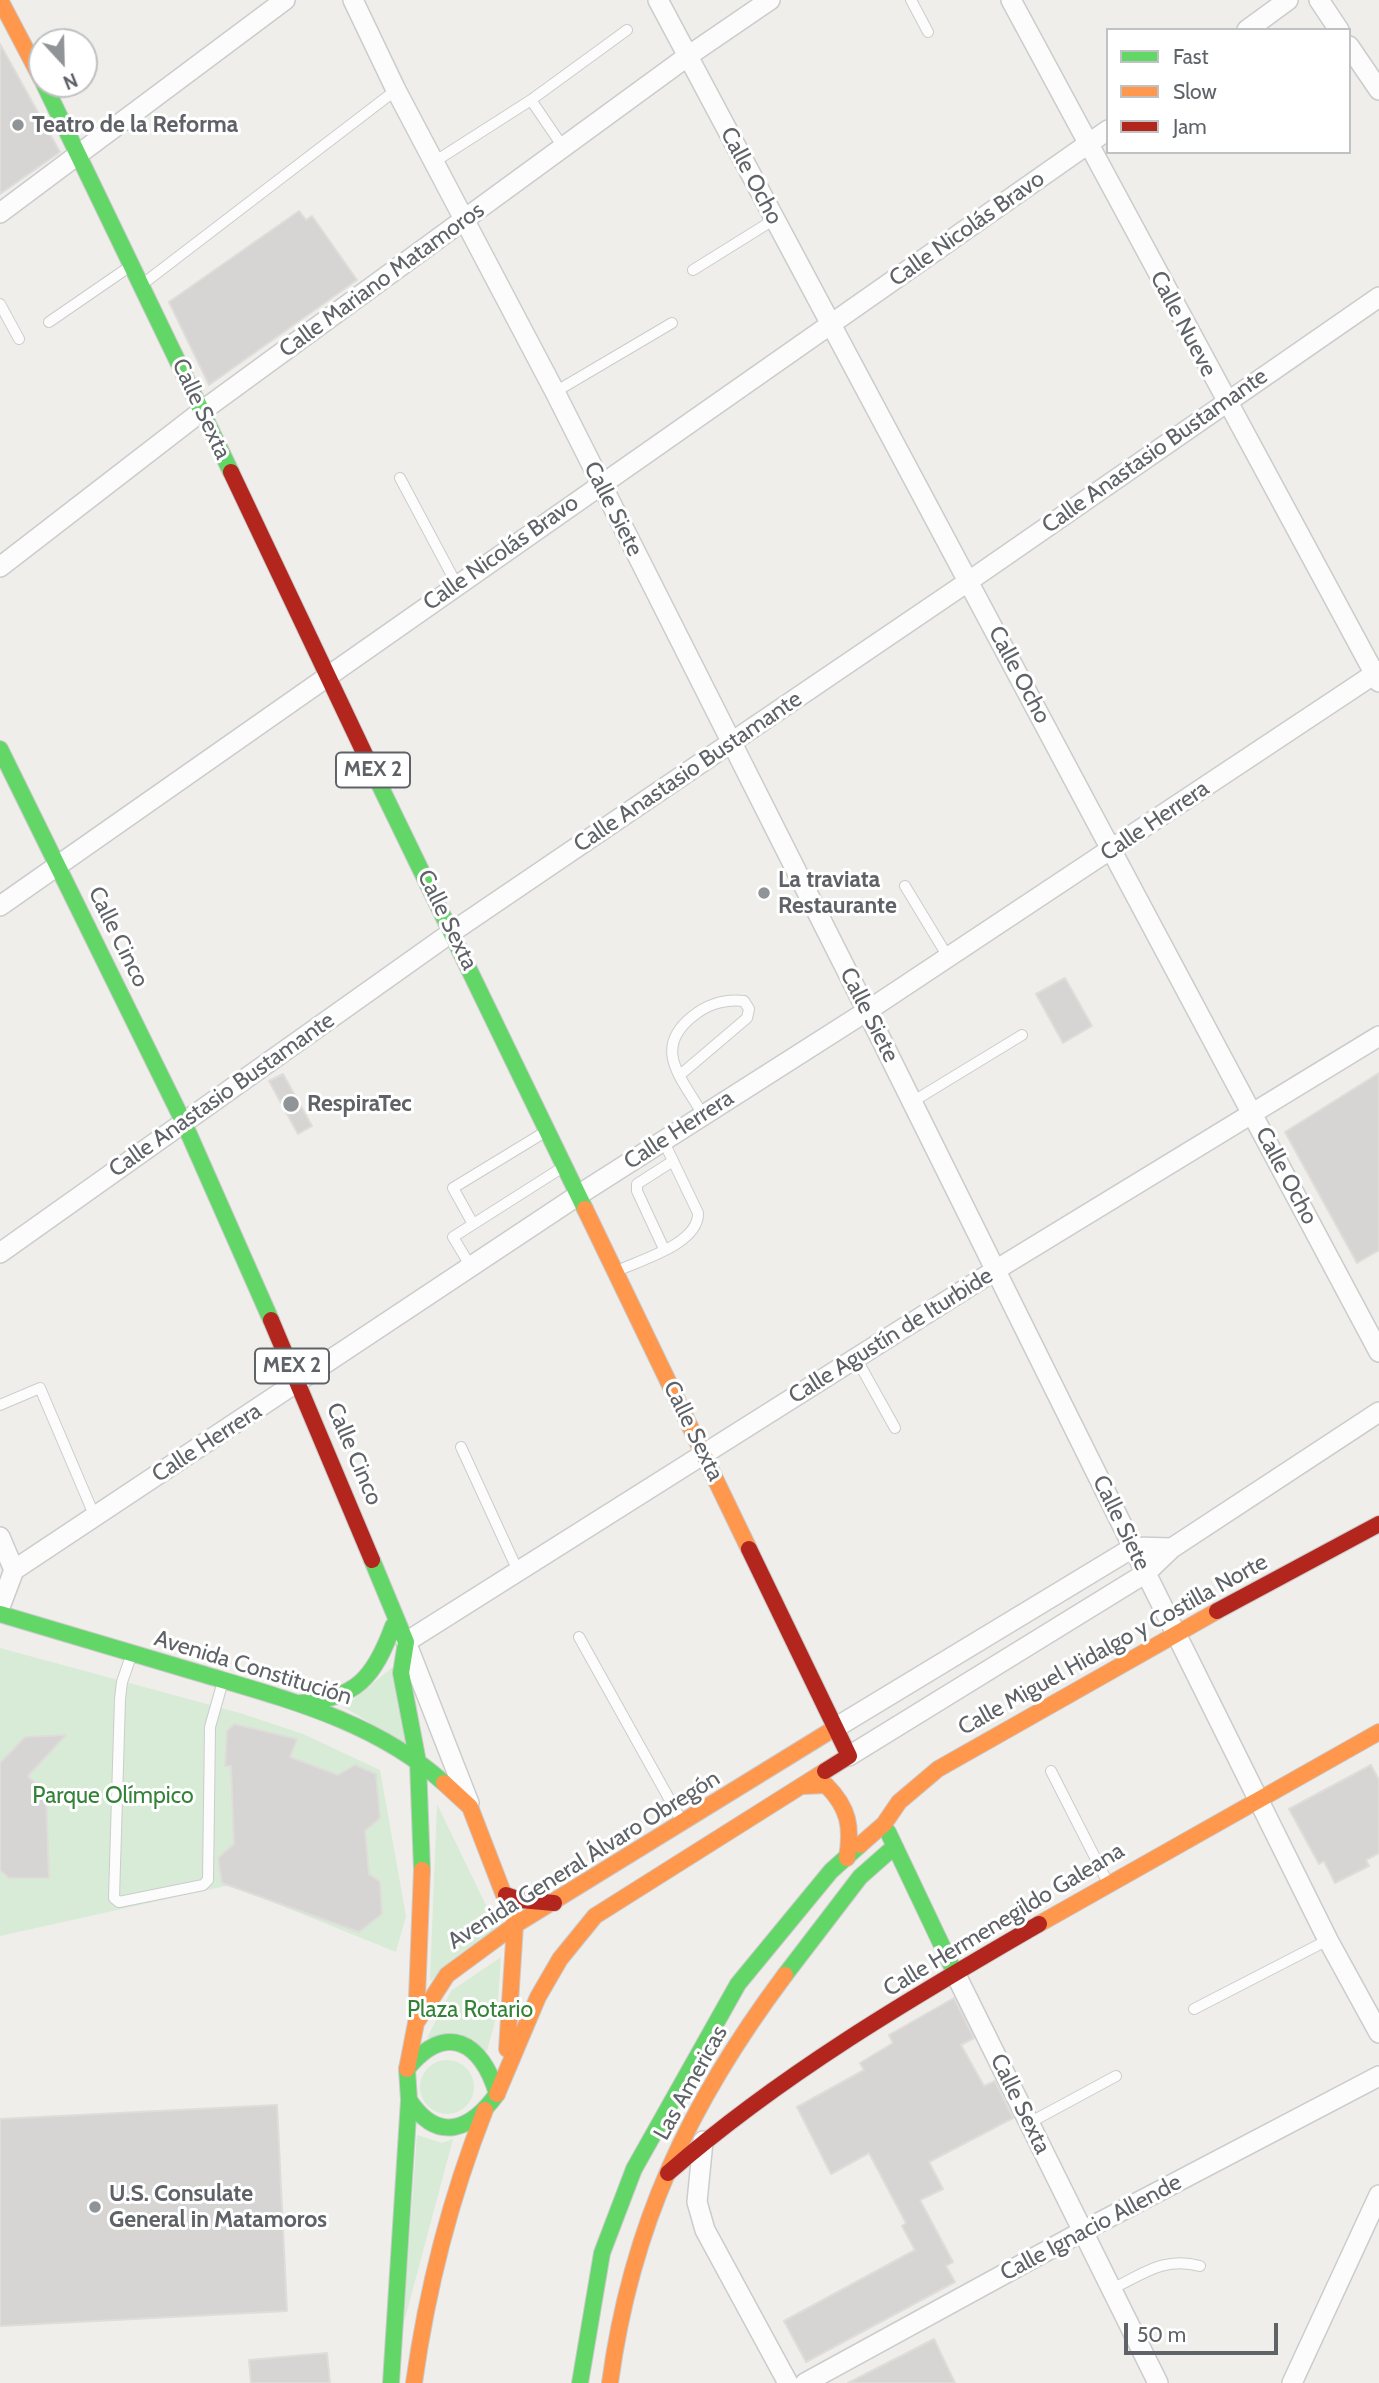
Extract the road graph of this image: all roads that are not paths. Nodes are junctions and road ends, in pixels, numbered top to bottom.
1 (0, 0) edge
2 (285, 0) edge
3 (353, 0) edge
4 (658, 0) edge
5 (770, 0) edge
6 (911, 0) edge
7 (1011, 0) edge
8 (1288, 0) edge
9 (1319, 0) edge
10 (1250, 28) edge
11 (1338, 28) edge
12 (627, 30) dead end
13 (928, 32) dead end
14 (1351, 49) edge
15 (688, 56) junction
16 (28, 58) edge
17 (396, 90) junction
18 (1379, 90) edge
19 (51, 98) edge
20 (531, 100) junction
21 (1106, 132) edge
22 (1088, 145) junction
23 (563, 147) junction
24 (80, 154) junction
25 (434, 162) junction
26 (0, 213) edge
27 (775, 219) junction
28 (464, 220) junction
29 (133, 265) junction
30 (693, 270) dead end
31 (142, 285) junction
32 (1379, 296) edge
33 (0, 304) edge
34 (49, 322) dead end
35 (672, 323) dead end
36 (831, 324) junction
37 (19, 339) dead end
38 (555, 392) junction
39 (1225, 402) junction
40 (202, 411) junction
41 (400, 478) dead end
42 (600, 483) junction
43 (0, 567) edge
44 (969, 581) junction
45 (457, 584) junction
46 (327, 676) junction
47 (1378, 676) edge
48 (732, 743) junction
49 (0, 749) edge
50 (1112, 850) junction
51 (57, 866) junction
52 (905, 886) dead end
53 (0, 906) edge
54 (453, 932) junction
55 (948, 957) junction
56 (867, 1011) junction
57 (1022, 1035) dead end
58 (1379, 1036) edge
59 (680, 1075) junction
60 (912, 1102) junction
61 (1253, 1113) junction
62 (703, 1115) junction
63 (184, 1123) junction
64 (548, 1129) junction
65 (663, 1140) junction
66 (673, 1161) junction
67 (566, 1165) junction
68 (580, 1194) junction
69 (473, 1224) junction
70 (664, 1249) junction
71 (0, 1253) edge
72 (471, 1267) junction
73 (994, 1271) junction
74 (614, 1273) junction
75 (1379, 1352) edge
76 (856, 1358) junction
77 (299, 1382) junction
78 (0, 1405) edge
79 (1379, 1412) edge
80 (895, 1428) dead end
81 (461, 1447) dead end
82 (705, 1454) junction
83 (95, 1517) junction
84 (1379, 1524) edge
85 (0, 1537) edge
86 (1133, 1546) junction
87 (1172, 1548) junction
88 (14, 1570) junction
89 (518, 1571) junction
90 (1146, 1573) junction
91 (0, 1607) edge
92 (0, 1614) edge
93 (396, 1616) junction
94 (1012, 1620) junction
95 (1175, 1634) junction
96 (579, 1637) dead end
97 (406, 1642) junction
98 (1028, 1645) junction
99 (132, 1654) junction
100 (384, 1655) junction
101 (223, 1681) junction
102 (299, 1703) junction
103 (835, 1728) junction
104 (1379, 1732) edge
105 (849, 1756) junction
106 (418, 1760) junction
107 (1051, 1771) dead end
108 (804, 1786) junction
109 (1260, 1801) junction
110 (470, 1807) junction
111 (683, 1824) junction
112 (884, 1824) junction
113 (894, 1846) junction
114 (696, 1850) junction
115 (847, 1858) junction
116 (1109, 1883) junction
117 (506, 1895) junction
118 (554, 1903) junction
119 (515, 1925) junction
120 (1328, 1940) junction
121 (954, 1971) junction
122 (737, 1984) junction
123 (761, 2005) junction
124 (1194, 2009) dead end
125 (416, 2023) junction
126 (1379, 2033) edge
127 (727, 2059) junction
128 (506, 2067) junction
129 (407, 2069) junction
130 (1116, 2076) dead end
131 (1379, 2077) edge
132 (497, 2094) junction
133 (409, 2100) junction
134 (758, 2100) junction
135 (485, 2110) junction
136 (1029, 2123) junction
137 (703, 2141) junction
138 (668, 2173) junction
139 (1379, 2195) edge
140 (1083, 2231) junction
141 (1200, 2266) dead end
142 (1111, 2290) junction
143 (391, 2383) edge
144 (414, 2383) edge
145 (580, 2383) edge
146 (610, 2383) edge
147 (788, 2383) edge
148 (805, 2383) edge
149 (1158, 2383) edge
150 (1292, 2383) edge

1 - 16 main road, Calle Sexta / MEX 2
2 - 24 street
3 - 17 street, Calle Siete
4 - 15 street, Calle Ocho
5 - 15 street, Calle Mariano Matamoros
6 - 13 lane
7 - 22 street, Calle Nueve
8 - 10 street
9 - 11 street
12 - 20 lane
14 - 18 street
15 - 23 street, Calle Mariano Matamoros
15 - 27 street, Calle Ocho
17 - 25 street, Calle Siete
17 - 31 lane
19 - 24 main road, Calle Sexta / MEX 2
20 - 23 lane
20 - 25 lane
21 - 22 street, Calle Nicolás Bravo
22 - 36 street, Calle Nicolás Bravo
22 - 39 street, Calle Nueve
23 - 28 street, Calle Mariano Matamoros
24 - 26 street
24 - 29 main road, Calle Sexta / MEX 2
25 - 28 street, Calle Siete
27 - 30 lane
27 - 36 street, Calle Ocho
28 - 38 street, Calle Siete
28 - 40 street, Calle Mariano Matamoros
29 - 31 main road, Calle Sexta / MEX 2
29 - 34 lane
31 - 40 main road, Calle Sexta / MEX 2
32 - 39 street, Calle Anastasio Bustamante
33 - 37 lane
35 - 38 lane
36 - 42 street, Calle Nicolás Bravo
36 - 44 street, Calle Ocho
38 - 42 street, Calle Siete
39 - 44 street, Calle Anastasio Bustamante
39 - 47 street, Calle Nueve
40 - 43 street, Calle Mariano Matamoros
40 - 46 main road, Calle Sexta / MEX 2
41 - 45 lane
42 - 45 street, Calle Nicolás Bravo
42 - 48 street, Calle Siete
44 - 48 street, Calle Anastasio Bustamante
44 - 50 street, Calle Ocho
45 - 46 street, Calle Nicolás Bravo
46 - 51 street, Calle Nicolás Bravo
46 - 54 main road, Calle Sexta / MEX 2
47 - 50 street, Calle Herrera
48 - 54 street, Calle Anastasio Bustamante
48 - 56 street, Calle Siete
49 - 51 main road, Calle Cinco / MEX 2
50 - 55 street, Calle Herrera
50 - 61 street, Calle Ocho
51 - 53 street, Calle Nicolás Bravo
51 - 63 main road, Calle Cinco / MEX 2
52 - 55 lane
54 - 63 street, Calle Anastasio Bustamante
54 - 64 main road, Calle Sexta / MEX 2
55 - 56 street, Calle Herrera
56 - 60 street, Calle Siete
56 - 62 street, Calle Herrera
57 - 60 lane
58 - 61 street, Calle Agustín de Iturbide
59 - 59 lane
59 - 62 lane
60 - 73 street, Calle Siete
61 - 73 street, Calle Agustín de Iturbide
61 - 75 street, Calle Ocho
62 - 65 street, Calle Herrera
63 - 71 street, Calle Anastasio Bustamante
63 - 77 main road, Calle Cinco / MEX 2
64 - 67 main road, Calle Sexta / MEX 2
64 - 69 lane
65 - 66 lane
65 - 68 street, Calle Herrera
66 - 70 lane
66 - 70 lane
67 - 68 main road, Calle Sexta / MEX 2
67 - 69 lane
68 - 72 street, Calle Herrera
68 - 74 main road, Calle Sexta / MEX 2
69 - 72 lane
70 - 74 lane
72 - 77 street, Calle Herrera
73 - 76 street, Calle Agustín de Iturbide
73 - 86 street, Calle Siete
74 - 82 main road, Calle Sexta / MEX 2
76 - 80 lane
76 - 82 street, Calle Agustín de Iturbide
77 - 83 street, Calle Herrera
77 - 93 main road, Calle Cinco / MEX 2
78 - 83 lane
79 - 87 street
81 - 89 lane
82 - 89 street, Calle Agustín de Iturbide
82 - 103 main road, Calle Sexta / MEX 2
83 - 88 street, Calle Herrera
84 - 95 main road, Calle Miguel Hidalgo y Costilla Norte
85 - 88 street
86 - 87 street
86 - 90 street, Calle Siete
86 - 94 street
87 - 90 street
88 - 91 street
89 - 97 street, Calle Agustín de Iturbide
90 - 95 street, Calle Siete
90 - 98 street
92 - 99 main road, Avenida Constitución
93 - 97 main road, Calle Cinco / MEX 2
93 - 100 main road
94 - 98 street
94 - 103 street
95 - 109 street, Calle Siete
95 - 112 main road, Calle Miguel Hidalgo y Costilla Norte
96 - 111 lane
97 - 100 main road
97 - 106 main road, Calle Cinco / MEX 2
97 - 110 street
98 - 105 street
99 - 101 main road, Avenida Constitución
99 - 101 lane
100 - 102 main road
101 - 102 main road, Avenida Constitución
102 - 106 main road, Avenida Constitución
103 - 105 main road, Calle Sexta
103 - 111 main road, Avenida General Álvaro Obregón
104 - 109 main road, Calle Hermenegildo Galeana
105 - 108 main road
106 - 110 main road, Avenida Constitución
106 - 125 main road, Calle Cinco / MEX 2
107 - 116 lane
108 - 114 main road
108 - 115 main road
109 - 116 main road, Calle Hermenegildo Galeana
109 - 120 street, Calle Siete
110 - 117 main road, Avenida Constitución
111 - 114 main road
111 - 118 main road, Avenida General Álvaro Obregón
112 - 113 main road, Calle Sexta
112 - 115 main road, Las Americas
113 - 121 main road, Calle Sexta
113 - 123 main road, Las Americas
114 - 128 main road
115 - 122 main road, Las Americas
116 - 121 main road, Calle Hermenegildo Galeana
117 - 118 main road
117 - 119 main road, Avenida Constitución
118 - 119 main road, Avenida General Álvaro Obregón
119 - 125 main road, Avenida General Álvaro Obregón
119 - 128 main road
120 - 124 lane
120 - 126 street, Calle Siete
121 - 134 main road, Calle Hermenegildo Galeana
121 - 136 street, Calle Sexta
122 - 123 main road
122 - 145 main road, Las Americas
123 - 127 main road, Las Americas
125 - 129 main road, Avenida General Álvaro Obregón
127 - 134 main road
127 - 138 main road, Las Americas
128 - 132 main road
129 - 132 main road
129 - 133 main road
130 - 136 lane
131 - 140 street, Calle Ignacio Allende
132 - 135 main road
133 - 135 main road
133 - 143 main road
134 - 137 main road, Calle Hermenegildo Galeana
135 - 144 main road
136 - 140 street, Calle Sexta
137 - 138 main road, Calle Hermenegildo Galeana
137 - 147 street
138 - 146 main road, Las Americas
139 - 150 street
140 - 142 street, Calle Sexta
140 - 148 street, Calle Ignacio Allende
141 - 142 lane
142 - 149 street, Calle Sexta

